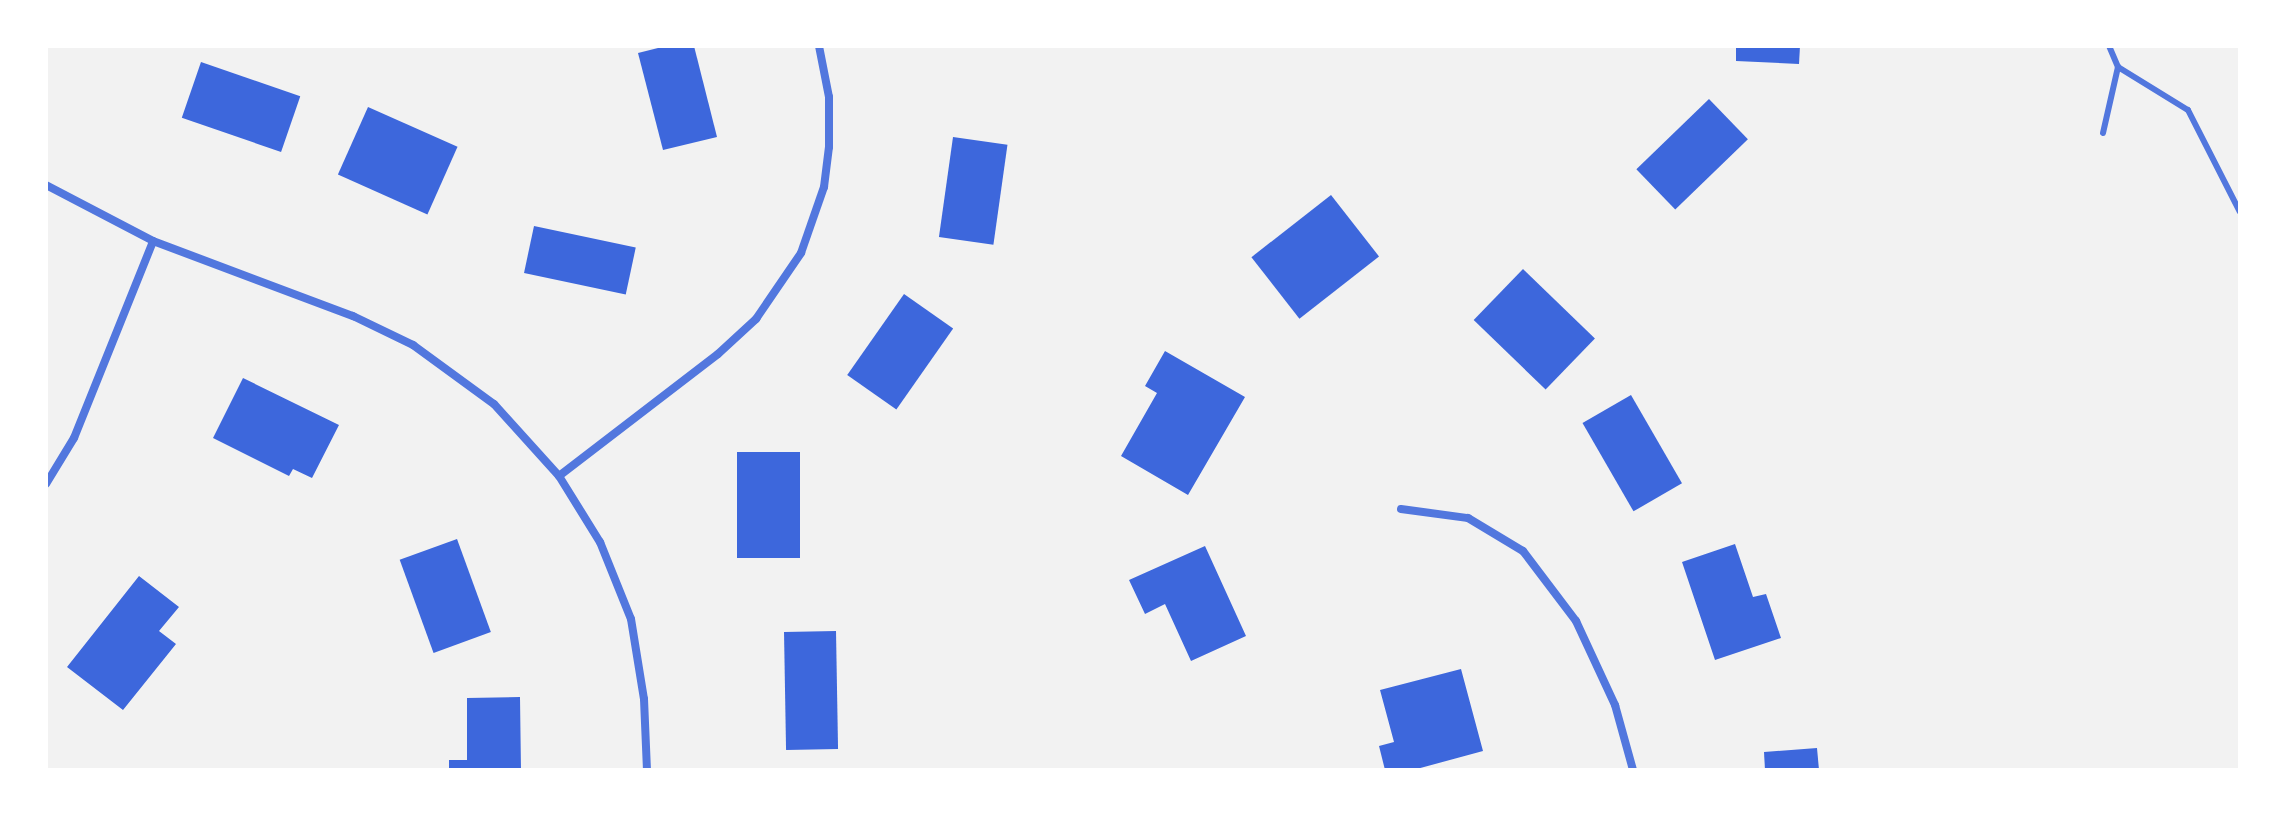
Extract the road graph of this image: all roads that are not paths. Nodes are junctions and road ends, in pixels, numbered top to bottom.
1 (819, 46) edge
2 (2109, 46) edge
3 (2118, 67) junction
4 (2103, 133) dead end
5 (46, 185) edge
6 (2240, 212) edge
7 (153, 241) junction
8 (559, 476) junction
9 (46, 484) edge
10 (1401, 509) dead end
11 (647, 770) edge
12 (1633, 770) edge

1 - 8 street
2 - 3 lane
3 - 4 lane
3 - 6 lane
5 - 7 street
7 - 8 street
7 - 9 street
8 - 11 street
10 - 12 street

